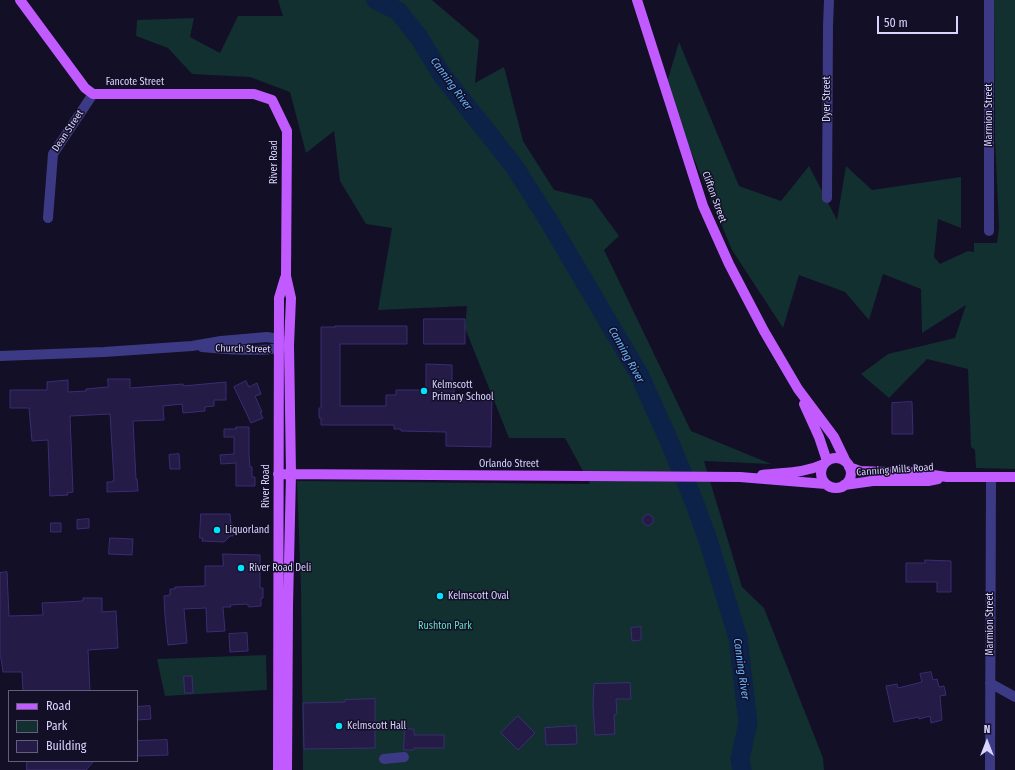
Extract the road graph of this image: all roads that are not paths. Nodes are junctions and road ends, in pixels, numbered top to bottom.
1 (20, 0) edge
2 (637, 0) edge
3 (829, 0) edge
4 (989, 0) edge
5 (93, 94) junction
6 (272, 100) joint
7 (827, 198) dead end
8 (48, 218) dead end
9 (989, 231) dead end
10 (286, 276) junction
11 (279, 344) junction
12 (289, 345) junction
13 (0, 356) edge
14 (798, 389) junction
15 (825, 463) junction
16 (848, 464) junction
17 (278, 474) junction
18 (291, 474) junction
19 (740, 477) junction
20 (947, 477) junction
21 (991, 478) junction
22 (1015, 478) edge
23 (826, 484) junction
24 (844, 485) junction
25 (990, 683) junction
26 (1015, 697) edge
27 (404, 756) dead end
28 (384, 759) dead end
29 (278, 770) edge
30 (287, 770) edge
31 (990, 770) edge

1 - 5 main road, Fancote Street
2 - 14 main road, Clifton Street
3 - 7 street, Dyer Street
4 - 9 street, Marmion Street
5 - 6 main road, Fancote Street
5 - 8 street, Dean Street
6 - 10 main road, River Road
10 - 11 main road, River Road
10 - 12 main road, River Road
11 - 12 street, Church Street
11 - 13 street, Church Street
11 - 17 main road, River Road
12 - 18 main road, River Road
14 - 15 main road, Clifton Street
14 - 16 main road, Clifton Street
15 - 16 main road
15 - 19 main road, Orlando Street
15 - 23 main road
16 - 20 main road, Canning Mills Road
16 - 24 main road
17 - 18 main road, Orlando Street
17 - 29 main road, River Road
18 - 19 main road, Orlando Street
18 - 30 main road, River Road
19 - 23 main road, Orlando Street
20 - 21 main road, Canning Mills Road
20 - 24 main road, Canning Mills Road
21 - 22 main road, Canning Mills Road
21 - 25 street, Marmion Street
23 - 24 main road
25 - 26 street
25 - 31 street, Marmion Street
27 - 28 street

